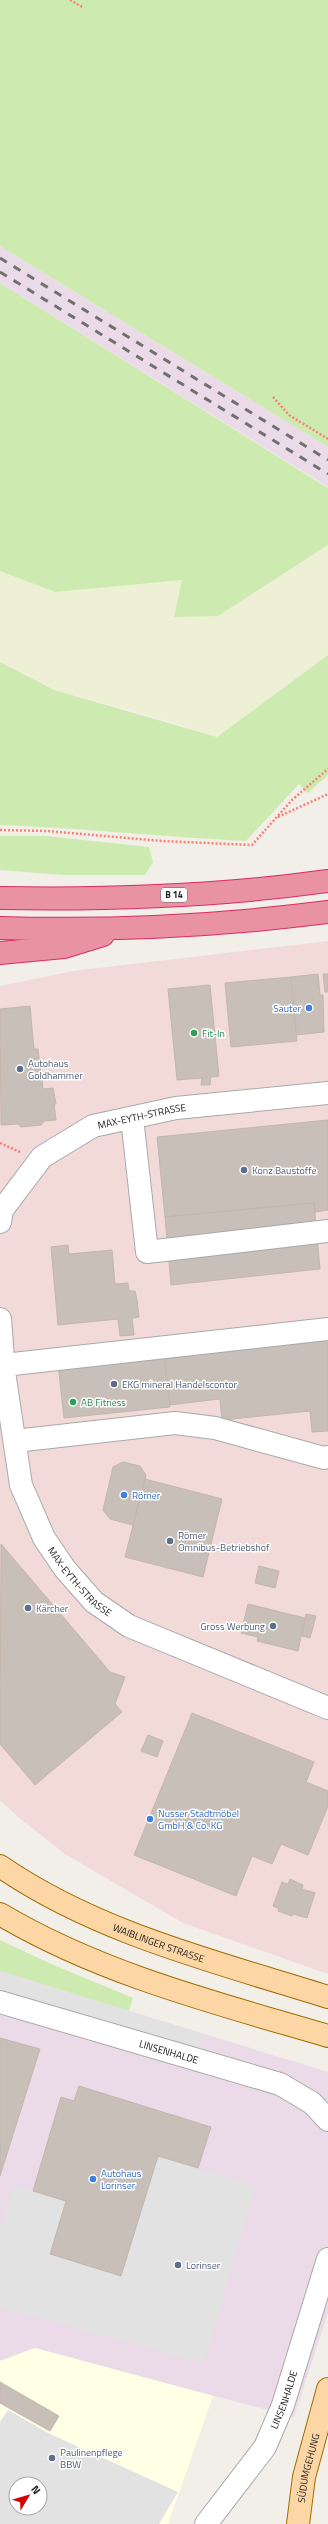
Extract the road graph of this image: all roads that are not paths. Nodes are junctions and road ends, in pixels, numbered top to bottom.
1 (328, 881) edge
2 (0, 898) edge
3 (328, 912) edge
4 (0, 928) edge
5 (123, 929) junction
6 (0, 953) edge
7 (328, 1093) edge
8 (132, 1118) junction
9 (0, 1222) edge
10 (328, 1231) edge
11 (0, 1319) edge
12 (328, 1329) edge
13 (4, 1365) junction
14 (15, 1441) junction
15 (328, 1457) edge
16 (328, 1708) edge
17 (0, 1866) edge
18 (0, 1914) edge
19 (328, 1997) edge
20 (0, 2002) edge
21 (328, 2036) edge
22 (328, 2120) edge
23 (328, 2259) edge
24 (328, 2389) edge
25 (206, 2524) edge
26 (298, 2524) edge

1 - 2 highway, B 14
3 - 5 highway
4 - 5 highway
5 - 6 highway
7 - 8 street, MAX-EYTH-STRASSE
8 - 9 street, MAX-EYTH-STRASSE
8 - 10 street
11 - 13 street, MAX-EYTH-STRASSE
12 - 13 street
13 - 14 street, MAX-EYTH-STRASSE
14 - 15 street
14 - 16 street, MAX-EYTH-STRASSE
17 - 19 main road, WAIBLINGER STRASSE
18 - 21 main road
20 - 22 street, LINSENHALDE
23 - 25 street, LINSENHALDE
24 - 26 main road, SÜDUMGEHUNG

